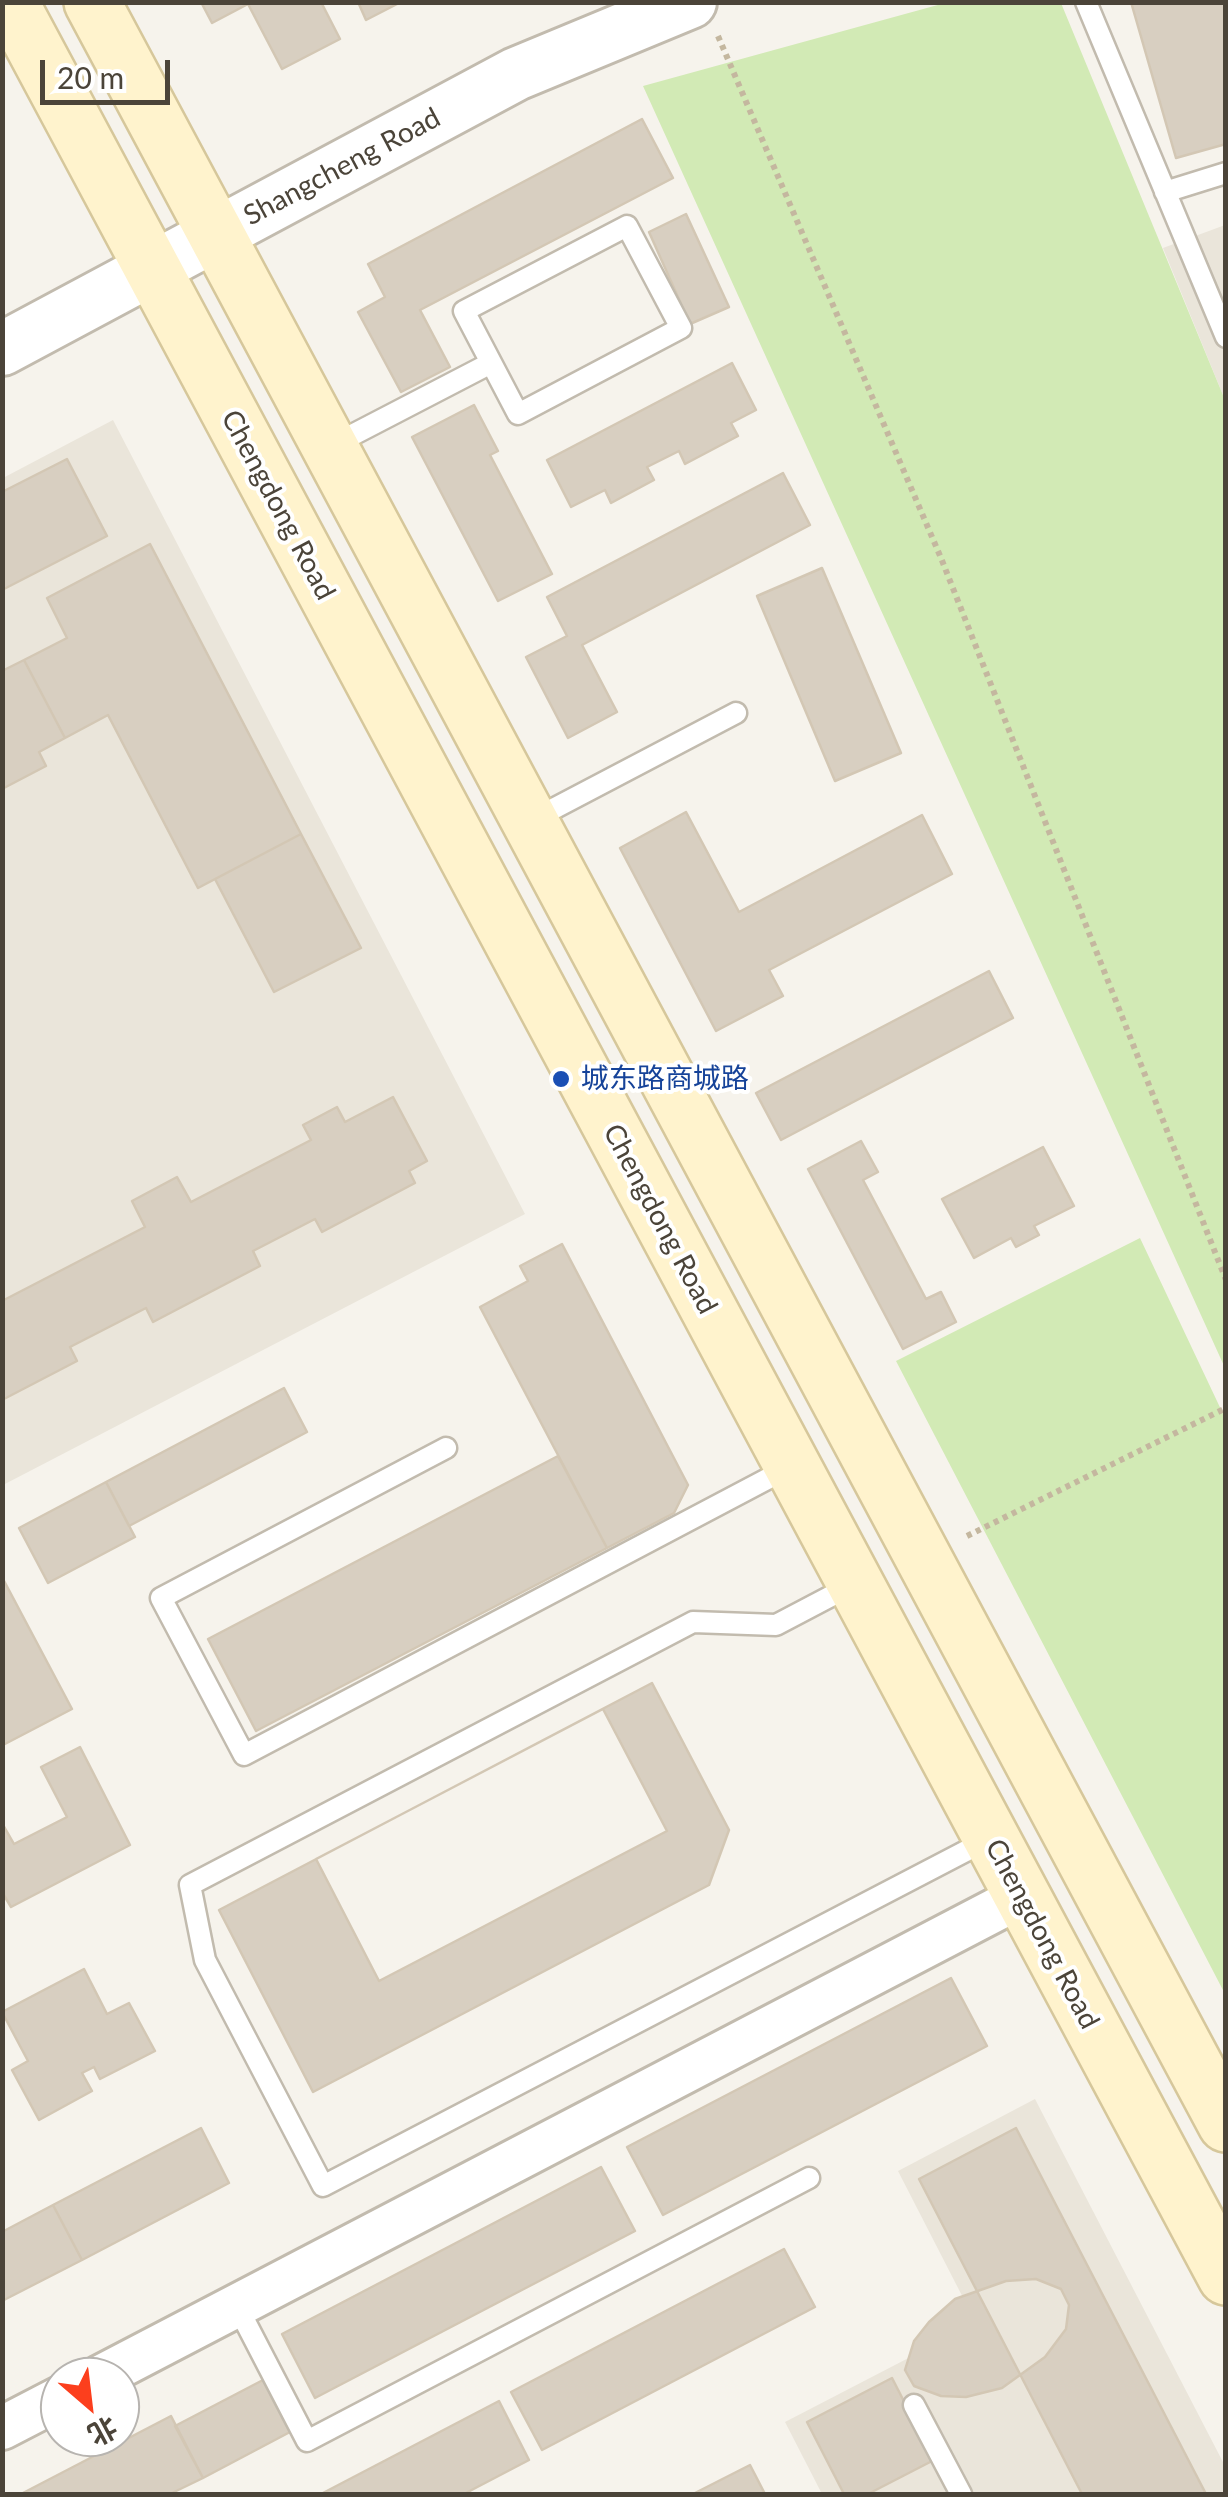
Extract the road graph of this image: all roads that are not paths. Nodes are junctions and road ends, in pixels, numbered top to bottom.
1 (10, 2) edge
2 (92, 2) edge
3 (1086, 2) edge
4 (701, 12) edge
5 (1226, 172) edge
6 (1166, 192) junction
7 (216, 235) junction
8 (153, 269) junction
9 (1226, 337) edge
10 (2, 350) edge
11 (491, 363) junction
12 (329, 447) junction
13 (736, 713) dead end
14 (530, 821) junction
15 (446, 1448) dead end
16 (792, 1466) junction
17 (855, 1584) junction
18 (990, 1838) junction
19 (1022, 1896) junction
20 (1226, 2124) edge
21 (809, 2178) dead end
22 (1226, 2277) edge
23 (237, 2306) junction
24 (139, 2357) edge
25 (914, 2404) dead end
26 (40, 2408) edge
27 (2, 2428) edge
28 (961, 2494) edge

1 - 8 main road, Chengdong Road
2 - 7 main road
3 - 6 lane
4 - 7 street, Shangcheng Road
5 - 6 lane
6 - 9 lane
7 - 8 street, Shangcheng Road
7 - 12 main road
8 - 10 street, Shangcheng Road
8 - 16 main road, Chengdong Road
11 - 11 lane
11 - 12 lane
12 - 14 main road
13 - 14 lane
14 - 20 main road
15 - 16 lane
16 - 17 main road, Chengdong Road
17 - 18 main road, Chengdong Road
17 - 18 lane
18 - 19 main road, Chengdong Road
19 - 22 main road, Chengdong Road
19 - 23 street
21 - 23 lane
23 - 24 street
25 - 28 lane
26 - 27 street

